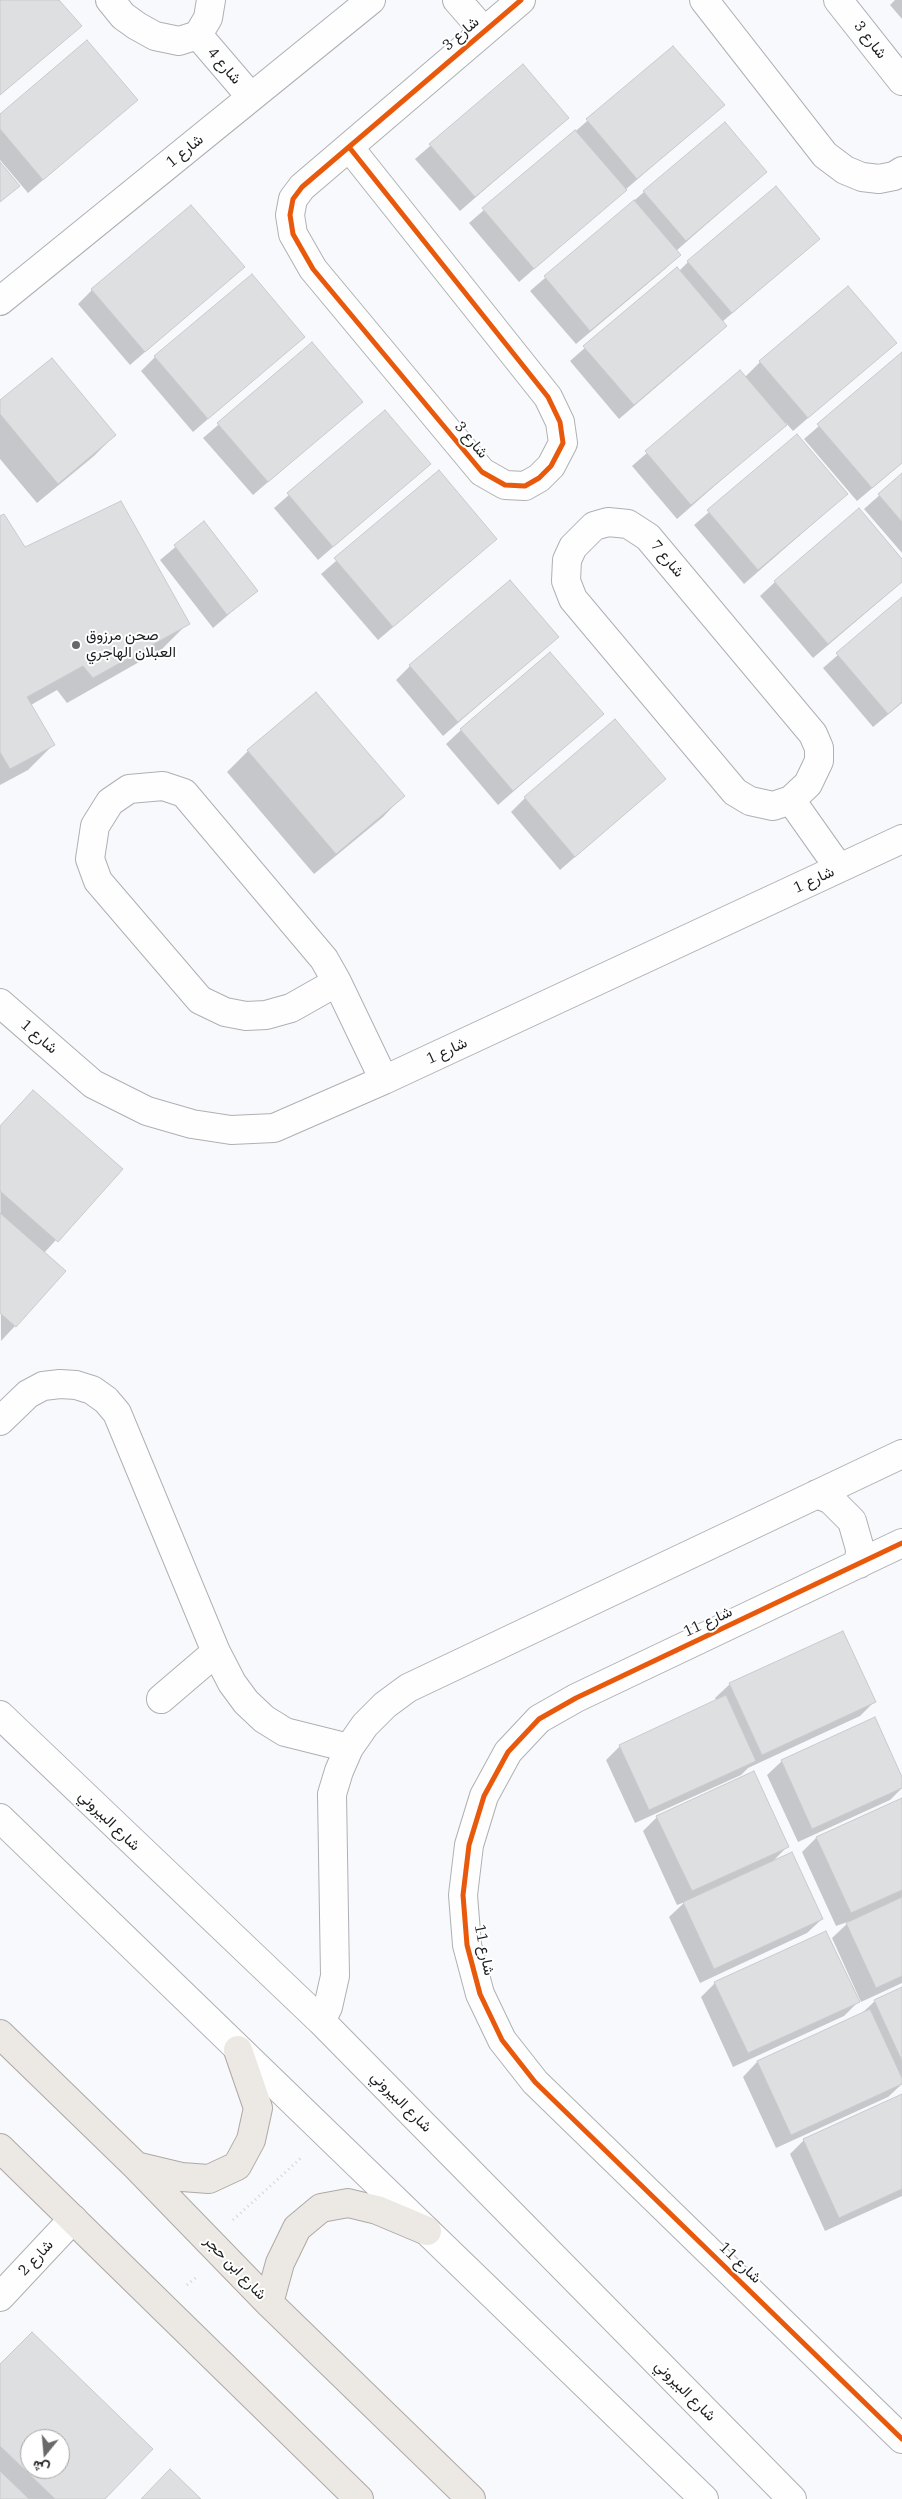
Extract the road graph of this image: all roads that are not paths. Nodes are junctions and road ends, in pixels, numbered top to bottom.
1 (110, 0) edge
2 (211, 0) edge
3 (371, 0) edge
4 (457, 0) edge
5 (520, 0) edge
6 (704, 0) edge
7 (838, 0) edge
8 (484, 31) junction
9 (198, 35) junction
10 (902, 81) edge
11 (251, 97) junction
12 (349, 147) junction
13 (902, 171) edge
14 (0, 301) edge
15 (792, 800) junction
16 (902, 839) edge
17 (839, 868) junction
18 (337, 982) junction
19 (0, 1004) edge
20 (384, 1080) junction
21 (0, 1421) edge
22 (902, 1454) edge
23 (817, 1494) junction
24 (902, 1544) edge
25 (859, 1564) junction
26 (216, 1652) junction
27 (161, 1699) dead end
28 (0, 1715) edge
29 (349, 1748) junction
30 (0, 1818) edge
31 (320, 2021) junction
32 (0, 2034) edge
33 (238, 2050) junction
34 (0, 2148) edge
35 (136, 2166) junction
36 (73, 2220) junction
37 (427, 2231) junction
38 (0, 2297) edge
39 (269, 2303) junction
40 (902, 2439) edge
41 (359, 2499) edge
42 (471, 2499) edge
43 (704, 2499) edge
44 (792, 2499) edge

1 - 9 street, شارع 4
2 - 9 street, شارع 4
3 - 11 street, شارع 1
4 - 8 street, شارع 3
5 - 8 street, شارع 3
6 - 13 street
7 - 10 street, شارع 3
8 - 12 street, شارع 3
9 - 11 street, شارع 4
11 - 14 street, شارع 1
12 - 12 street, شارع 3
15 - 15 street, شارع 7
15 - 17 street
16 - 17 street, شارع 1
17 - 20 street, شارع 1
18 - 18 street
18 - 20 street
19 - 20 street, شارع 1
21 - 26 street
22 - 23 street
23 - 25 street
23 - 29 street
24 - 25 street, شارع 11
25 - 40 street, شارع 11
26 - 27 street
26 - 29 street
28 - 31 street, شارع البيروني
29 - 31 street
30 - 33 street
31 - 44 street, شارع البيروني
32 - 35 main road, شارع ابن حجر
33 - 35 main road
33 - 37 street
34 - 36 main road
35 - 39 main road, شارع ابن حجر
36 - 38 street, شارع 2
36 - 41 main road
37 - 39 main road
37 - 43 street
39 - 42 main road, شارع ابن حجر

